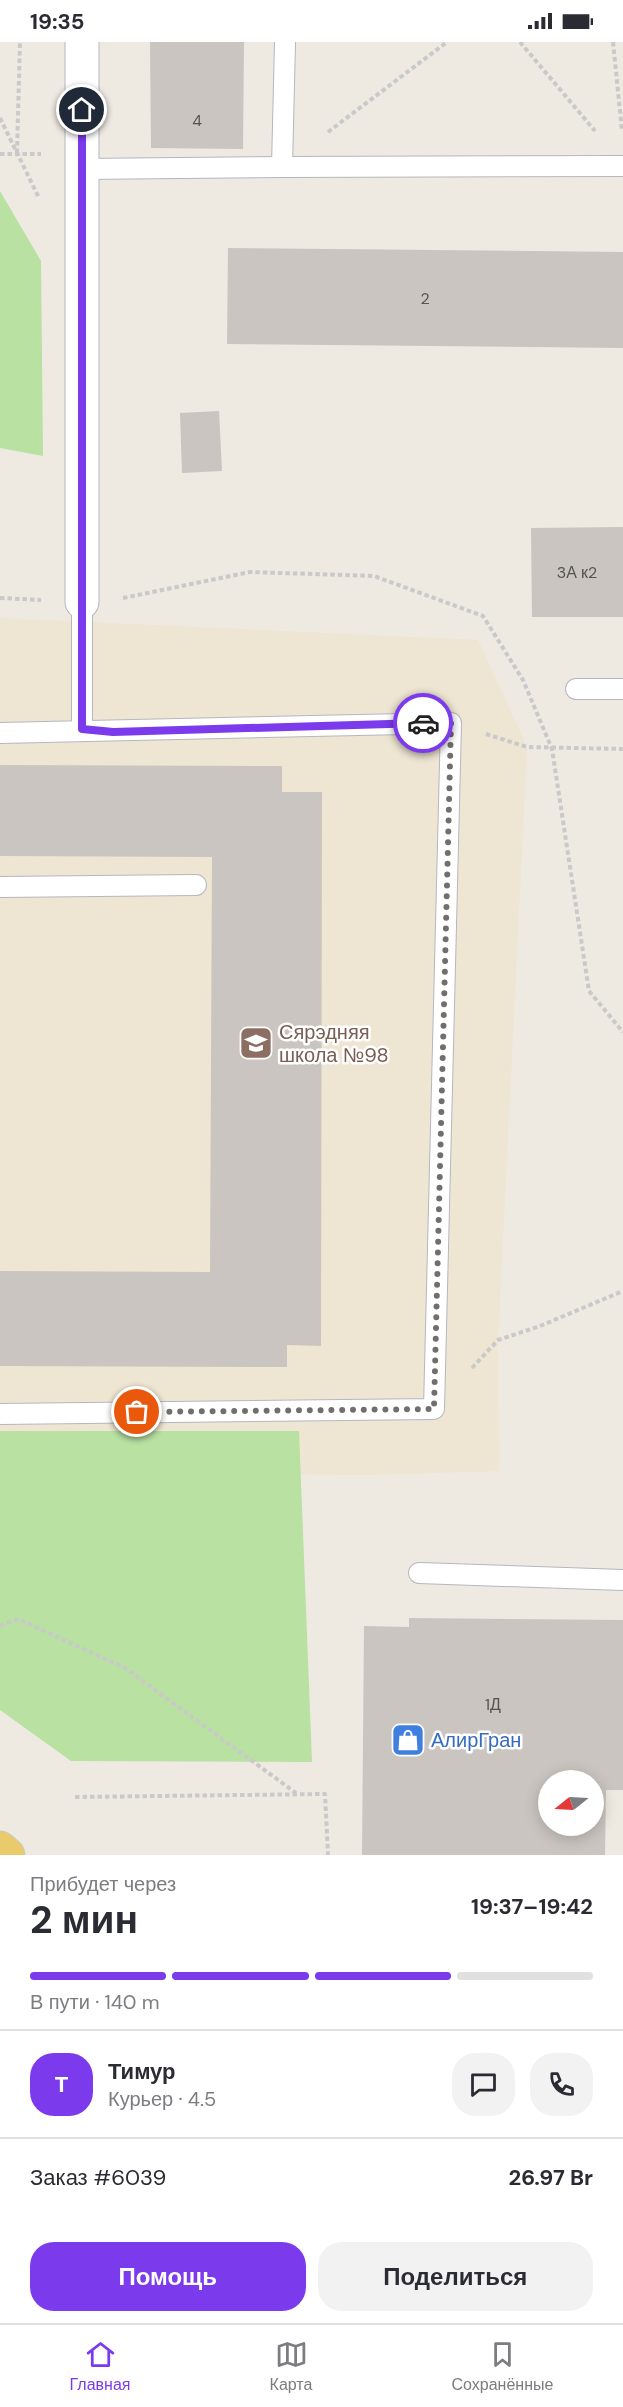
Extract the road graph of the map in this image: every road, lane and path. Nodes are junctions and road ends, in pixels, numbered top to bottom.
1 (20, 42) edge
2 (82, 42) edge
3 (285, 42) edge
4 (447, 42) edge
5 (520, 42) edge
6 (613, 42) edge
7 (0, 118) edge
8 (601, 137) dead end
9 (623, 143) edge
10 (623, 166) edge
11 (282, 167) junction
12 (82, 169) junction
13 (122, 598) dead end
14 (82, 602) joint
15 (576, 689) dead end
16 (623, 689) edge
17 (451, 723) junction
18 (82, 729) junction
19 (0, 733) edge
20 (552, 749) junction
21 (623, 749) edge
22 (196, 885) dead end
23 (0, 887) edge
24 (623, 1032) edge
25 (623, 1291) edge
26 (434, 1409) junction
27 (0, 1414) edge
28 (419, 1573) dead end
29 (623, 1580) edge
30 (0, 1626) edge
31 (296, 1793) junction
32 (75, 1797) dead end
33 (0, 1848) edge
34 (8, 1855) edge
35 (328, 1855) edge

1 - 7 path
2 - 12 street
3 - 11 lane
4 - 11 path
5 - 8 path
6 - 9 path
10 - 11 lane
11 - 12 lane
12 - 14 street
13 - 20 path
14 - 18 lane
15 - 16 lane
17 - 18 lane
17 - 20 path
17 - 26 lane
18 - 19 lane
20 - 21 path
20 - 24 path
22 - 23 lane
25 - 26 path
26 - 27 lane
28 - 29 lane
30 - 31 path
31 - 32 path
31 - 35 path
33 - 34 main road

